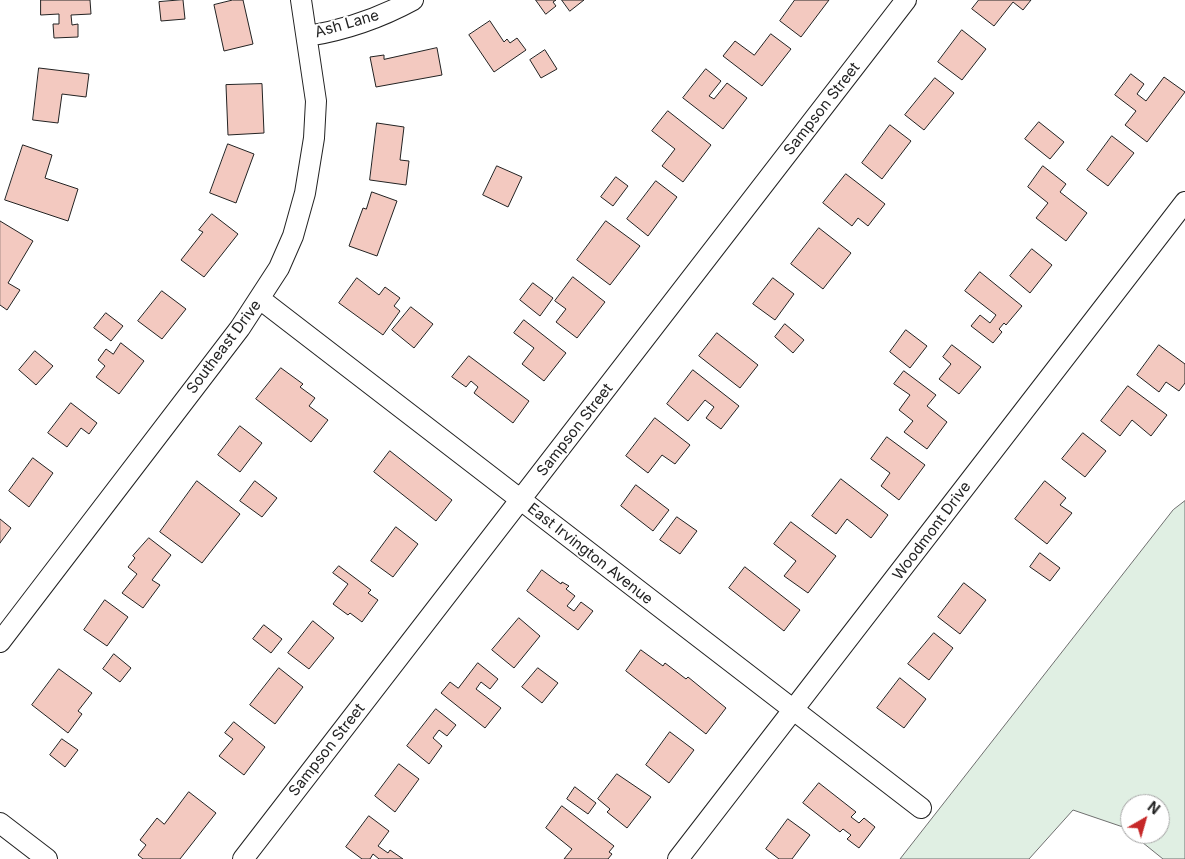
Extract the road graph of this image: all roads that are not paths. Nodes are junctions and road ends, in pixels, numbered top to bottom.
1 (301, 0) edge
2 (413, 0) edge
3 (906, 0) edge
4 (308, 36) junction
5 (1185, 202) edge
6 (260, 299) junction
7 (521, 499) junction
8 (0, 642) edge
9 (794, 711) junction
10 (921, 808) dead end
11 (0, 823) edge
12 (47, 859) edge
13 (243, 859) edge
14 (678, 859) edge

1 - 4 street, Southeast Drive
2 - 4 street, Ash Lane
3 - 7 street, Sampson Street
4 - 6 street, Southeast Drive
5 - 9 street, Woodmont Drive
6 - 7 street, East Irvington Avenue
6 - 8 street, Southeast Drive
7 - 9 street, East Irvington Avenue
7 - 13 street, Sampson Street
9 - 10 street, East Irvington Avenue
9 - 14 street, Woodmont Drive
11 - 12 street

